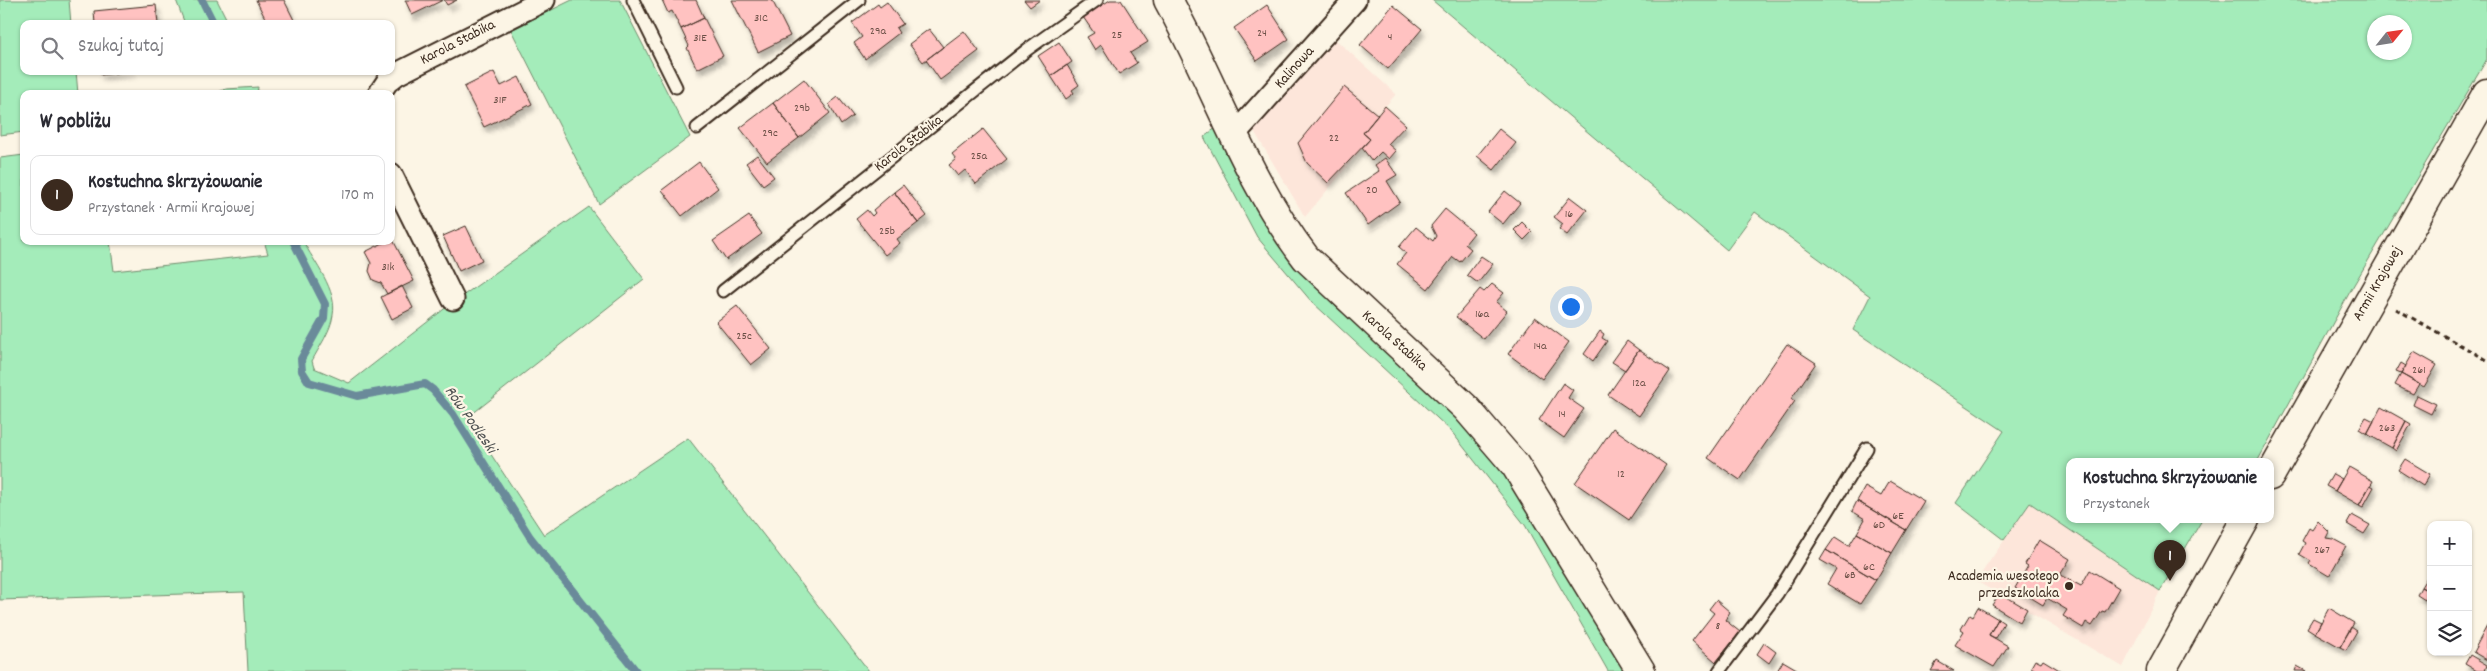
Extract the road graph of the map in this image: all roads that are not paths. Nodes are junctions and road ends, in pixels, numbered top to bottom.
1 (544, 0) edge
2 (633, 0) edge
3 (859, 0) edge
4 (1097, 0) edge
5 (1168, 0) edge
6 (1356, 0) edge
7 (676, 87) dead end
8 (381, 90) edge
9 (2487, 93) edge
10 (697, 128) dead end
11 (1234, 136) junction
12 (395, 182) edge
13 (723, 291) dead end
14 (454, 299) dead end
15 (1867, 448) dead end
16 (2274, 469) edge
17 (2244, 523) edge
18 (1640, 671) edge
19 (1718, 671) edge
20 (2161, 671) edge

1 - 8 street, Karola Stabika
2 - 7 lane
3 - 10 lane
4 - 13 lane, Karola Stabika
5 - 11 street, Karola Stabika
6 - 11 street, Kalinowa
9 - 16 street, Armii Krajowej
11 - 18 street, Karola Stabika
12 - 14 street
15 - 19 lane
17 - 20 street

